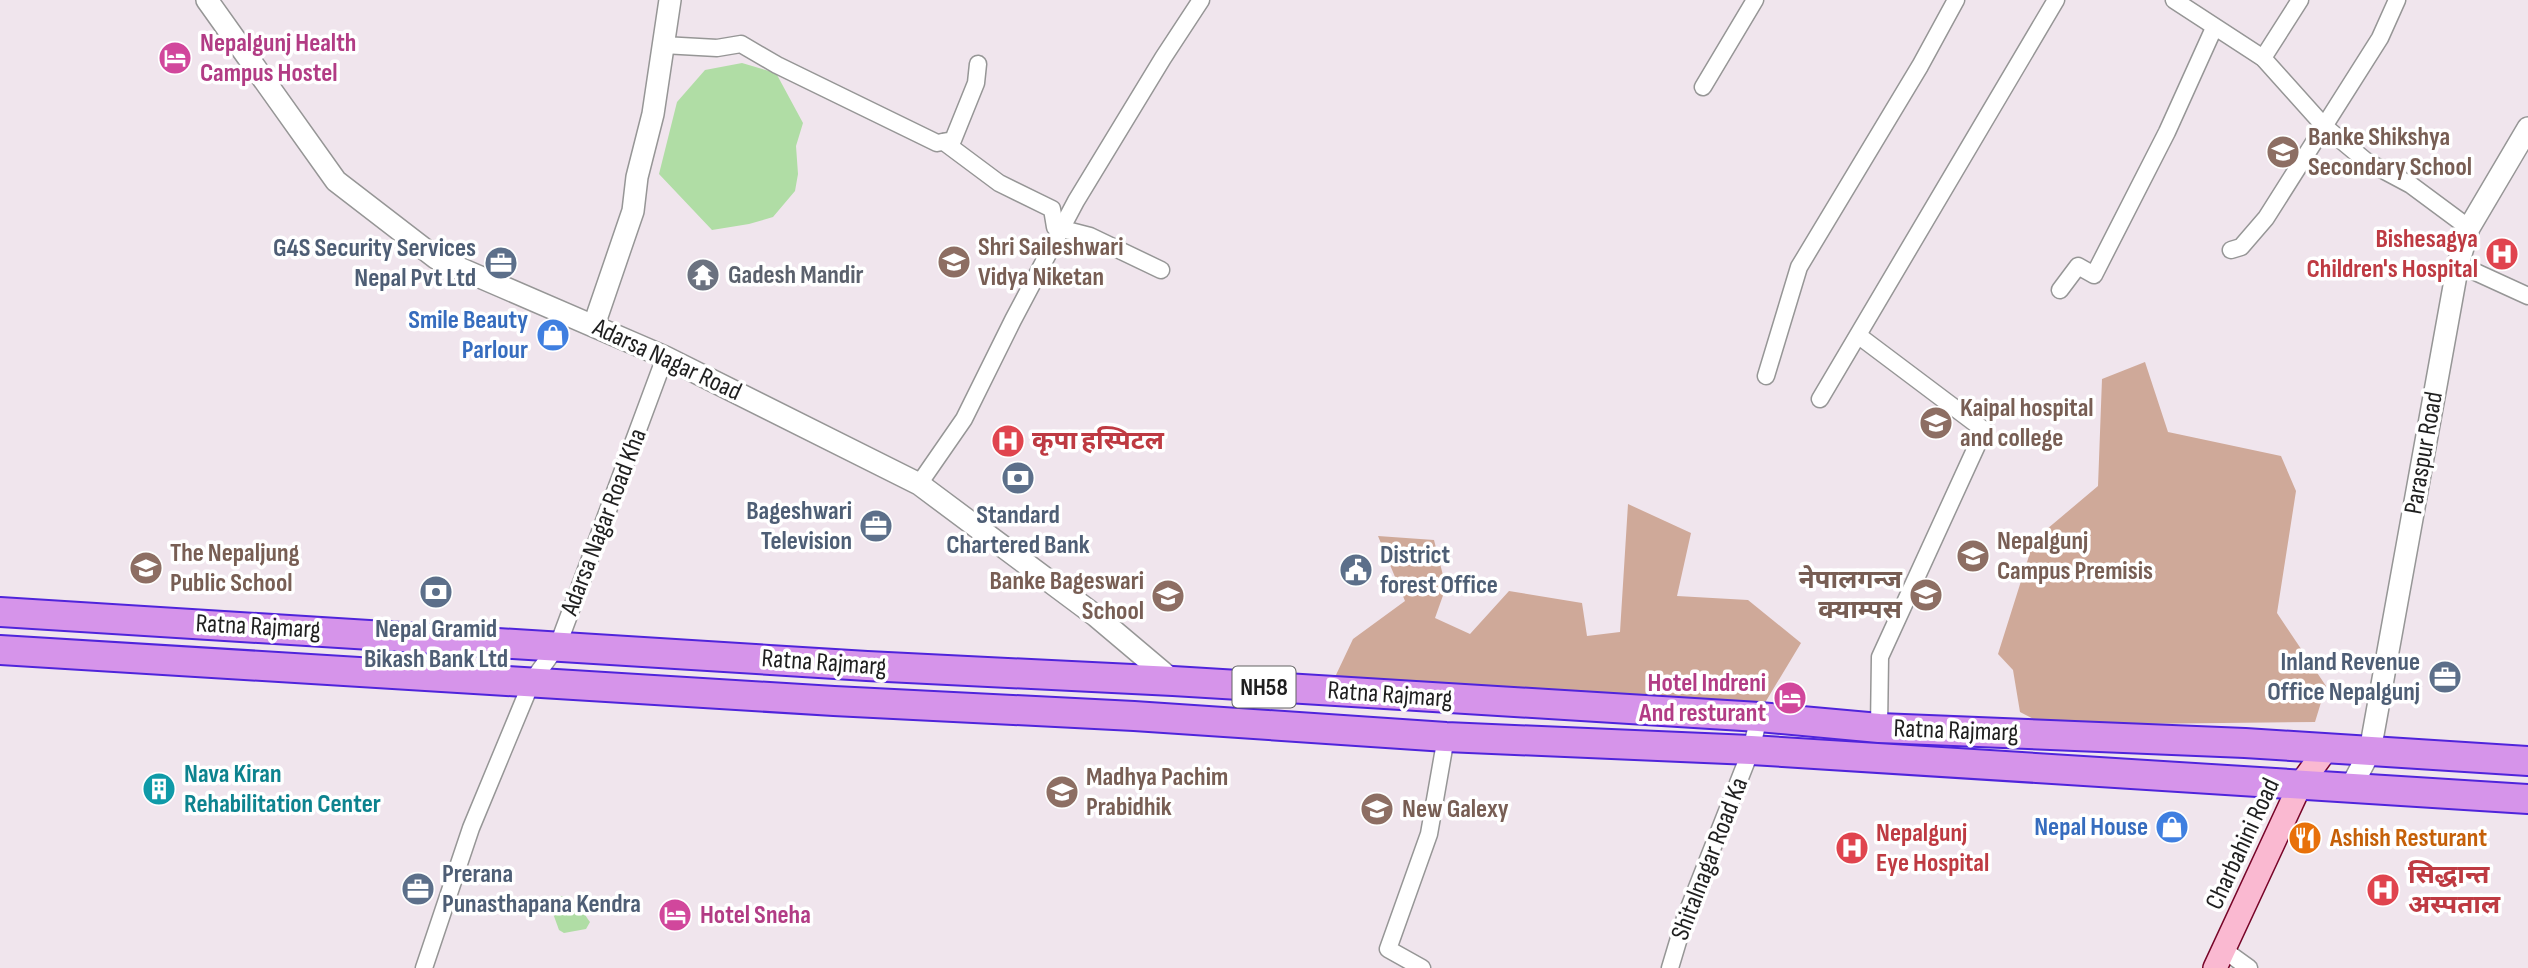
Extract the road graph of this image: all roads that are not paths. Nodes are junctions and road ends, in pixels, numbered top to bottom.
1 (207, 0) edge
2 (670, 0) edge
3 (1201, 0) edge
4 (1755, 0) edge
5 (1956, 0) edge
6 (2056, 0) edge
7 (2174, 0) edge
8 (2300, 0) edge
9 (2397, 0) edge
10 (2214, 28) junction
11 (663, 46) junction
12 (2263, 58) junction
13 (978, 64) dead end
14 (1703, 87) dead end
15 (2324, 126) junction
16 (2528, 128) edge
17 (944, 142) junction
18 (1061, 228) junction
19 (2469, 228) junction
20 (2231, 250) dead end
21 (2458, 264) junction
22 (1161, 270) dead end
23 (2060, 290) dead end
24 (2528, 296) edge
25 (594, 325) junction
26 (1859, 336) junction
27 (665, 357) junction
28 (1766, 376) dead end
29 (1821, 399) dead end
30 (919, 484) junction
31 (0, 612) edge
32 (558, 645) junction
33 (0, 650) edge
34 (532, 681) junction
35 (1173, 681) junction
36 (1759, 717) junction
37 (1879, 728) junction
38 (1446, 737) junction
39 (2327, 747) junction
40 (1751, 750) junction
41 (2370, 751) junction
42 (2528, 761) edge
43 (2300, 785) junction
44 (2350, 789) junction
45 (2528, 799) edge
46 (2220, 959) edge
47 (424, 968) edge
48 (1422, 968) edge
49 (1670, 968) edge
50 (2249, 968) edge

1 - 25 street, Adarsa Nagar Road
2 - 11 street
3 - 18 street
4 - 14 street
5 - 28 street
6 - 26 street
7 - 10 street
8 - 12 street
9 - 15 street
10 - 12 street
10 - 23 street
11 - 17 street
11 - 25 street
12 - 15 street
13 - 17 street
15 - 19 street
15 - 20 street
16 - 19 street, Paraspur Road
17 - 18 street
18 - 22 street
18 - 30 street
19 - 21 street, Paraspur Road
21 - 24 street
21 - 41 street, Paraspur Road
25 - 27 street, Adarsa Nagar Road
26 - 29 street
26 - 37 street
27 - 30 street, Adarsa Nagar Road
27 - 32 street, Adarsa Nagar Road Kha
30 - 35 street, Adarsa Nagar Road
31 - 32 highway, Ratna Rajmarg / NH58
32 - 34 street, Adarsa Nagar Road Kha
32 - 35 highway, Ratna Rajmarg / NH58
33 - 34 highway, Ratna Rajmarg / NH58
34 - 38 highway, Ratna Rajmarg / NH58
34 - 47 street, Adarsa Nagar Road Kha
35 - 36 highway, Ratna Rajmarg / NH58
36 - 37 highway, Ratna Rajmarg / NH58
36 - 40 street, Shitalnagar Road Ka
37 - 39 highway, Ratna Rajmarg / NH58
38 - 40 highway, Ratna Rajmarg / NH58
38 - 48 street
39 - 41 highway, Ratna Rajmarg / NH58
39 - 43 main road, Charbahini Road
40 - 43 highway, Ratna Rajmarg / NH58
40 - 49 street, Shitalnagar Road Ka
41 - 42 highway, Ratna Rajmarg / NH58
41 - 44 street, Paraspur Road
43 - 44 highway, Ratna Rajmarg / NH58
43 - 46 main road, Charbahini Road
44 - 45 highway, Ratna Rajmarg / NH58
46 - 50 street

